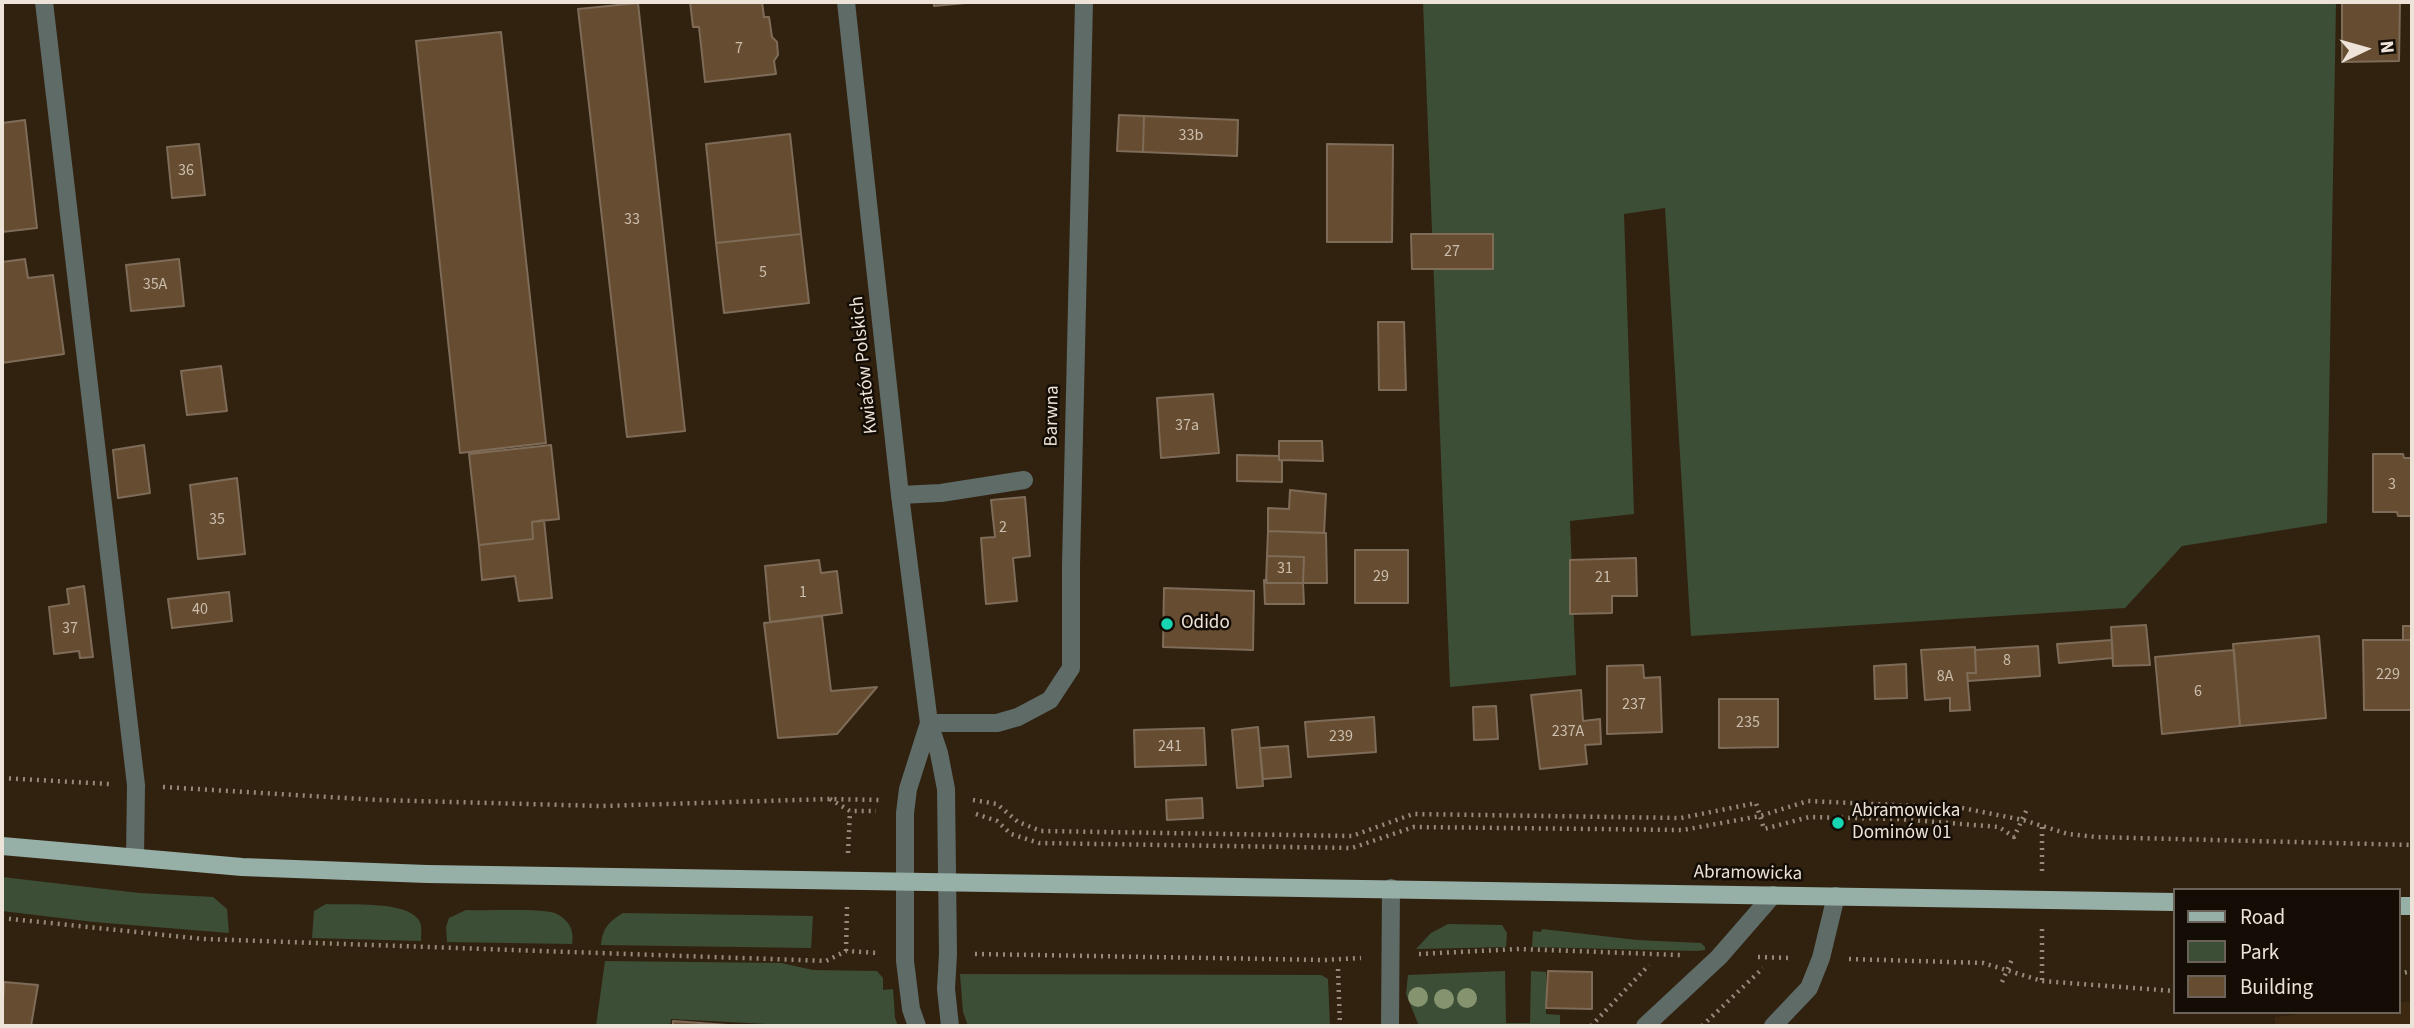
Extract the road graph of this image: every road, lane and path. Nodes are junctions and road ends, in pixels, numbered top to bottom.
1 (44, 2) edge
2 (846, 2) edge
3 (1084, 2) edge
4 (1024, 480) dead end
5 (900, 495) junction
6 (929, 723) junction
7 (2, 778) edge
8 (136, 785) junction
9 (830, 799) junction
10 (887, 800) dead end
11 (965, 800) dead end
12 (2027, 809) dead end
13 (888, 812) dead end
14 (974, 813) dead end
15 (1760, 816) junction
16 (2023, 820) junction
17 (2412, 845) edge
18 (2, 846) edge
19 (135, 857) junction
20 (904, 883) junction
21 (948, 884) junction
22 (1391, 888) junction
23 (1773, 895) junction
24 (1836, 896) junction
25 (2172, 902) edge
26 (2, 918) edge
27 (890, 953) dead end
28 (964, 954) dead end
29 (1389, 956) junction
30 (1719, 957) junction
31 (2013, 957) dead end
32 (1821, 958) junction
33 (1649, 965) dead end
34 (1763, 968) dead end
35 (1339, 969) dead end
36 (2007, 971) junction
37 (2002, 982) dead end
38 (2172, 991) edge
39 (917, 1026) edge
40 (950, 1026) edge
41 (1340, 1026) edge
42 (1390, 1026) edge
43 (1591, 1026) edge
44 (1646, 1026) edge
45 (1702, 1026) edge
46 (1773, 1026) edge

1 - 8 street
2 - 5 street, Kwiatów Polskich
3 - 6 street, Barwna
4 - 5 street
5 - 6 street, Kwiatów Polskich
6 - 20 street, Kwiatów Polskich
6 - 21 street, Kwiatów Polskich
7 - 8 path
8 - 9 path
8 - 19 street
9 - 10 path
9 - 13 path
11 - 15 path
12 - 16 path
14 - 15 path
15 - 16 path
15 - 16 path
16 - 17 path
18 - 19 main road, Abramowicka
19 - 20 main road, Abramowicka
20 - 21 main road, Abramowicka
20 - 39 street, Kwiatów Polskich
21 - 22 main road, Abramowicka
21 - 40 street, Kwiatów Polskich
22 - 23 main road, Abramowicka
22 - 29 street
23 - 24 main road, Abramowicka
23 - 30 street
24 - 25 main road, Abramowicka
24 - 32 street
26 - 27 path
28 - 29 path
29 - 30 path
29 - 42 street
30 - 32 path
30 - 44 street
31 - 36 path
32 - 36 path
32 - 46 street
33 - 43 path
34 - 45 path
35 - 41 path
36 - 37 path
36 - 38 path

